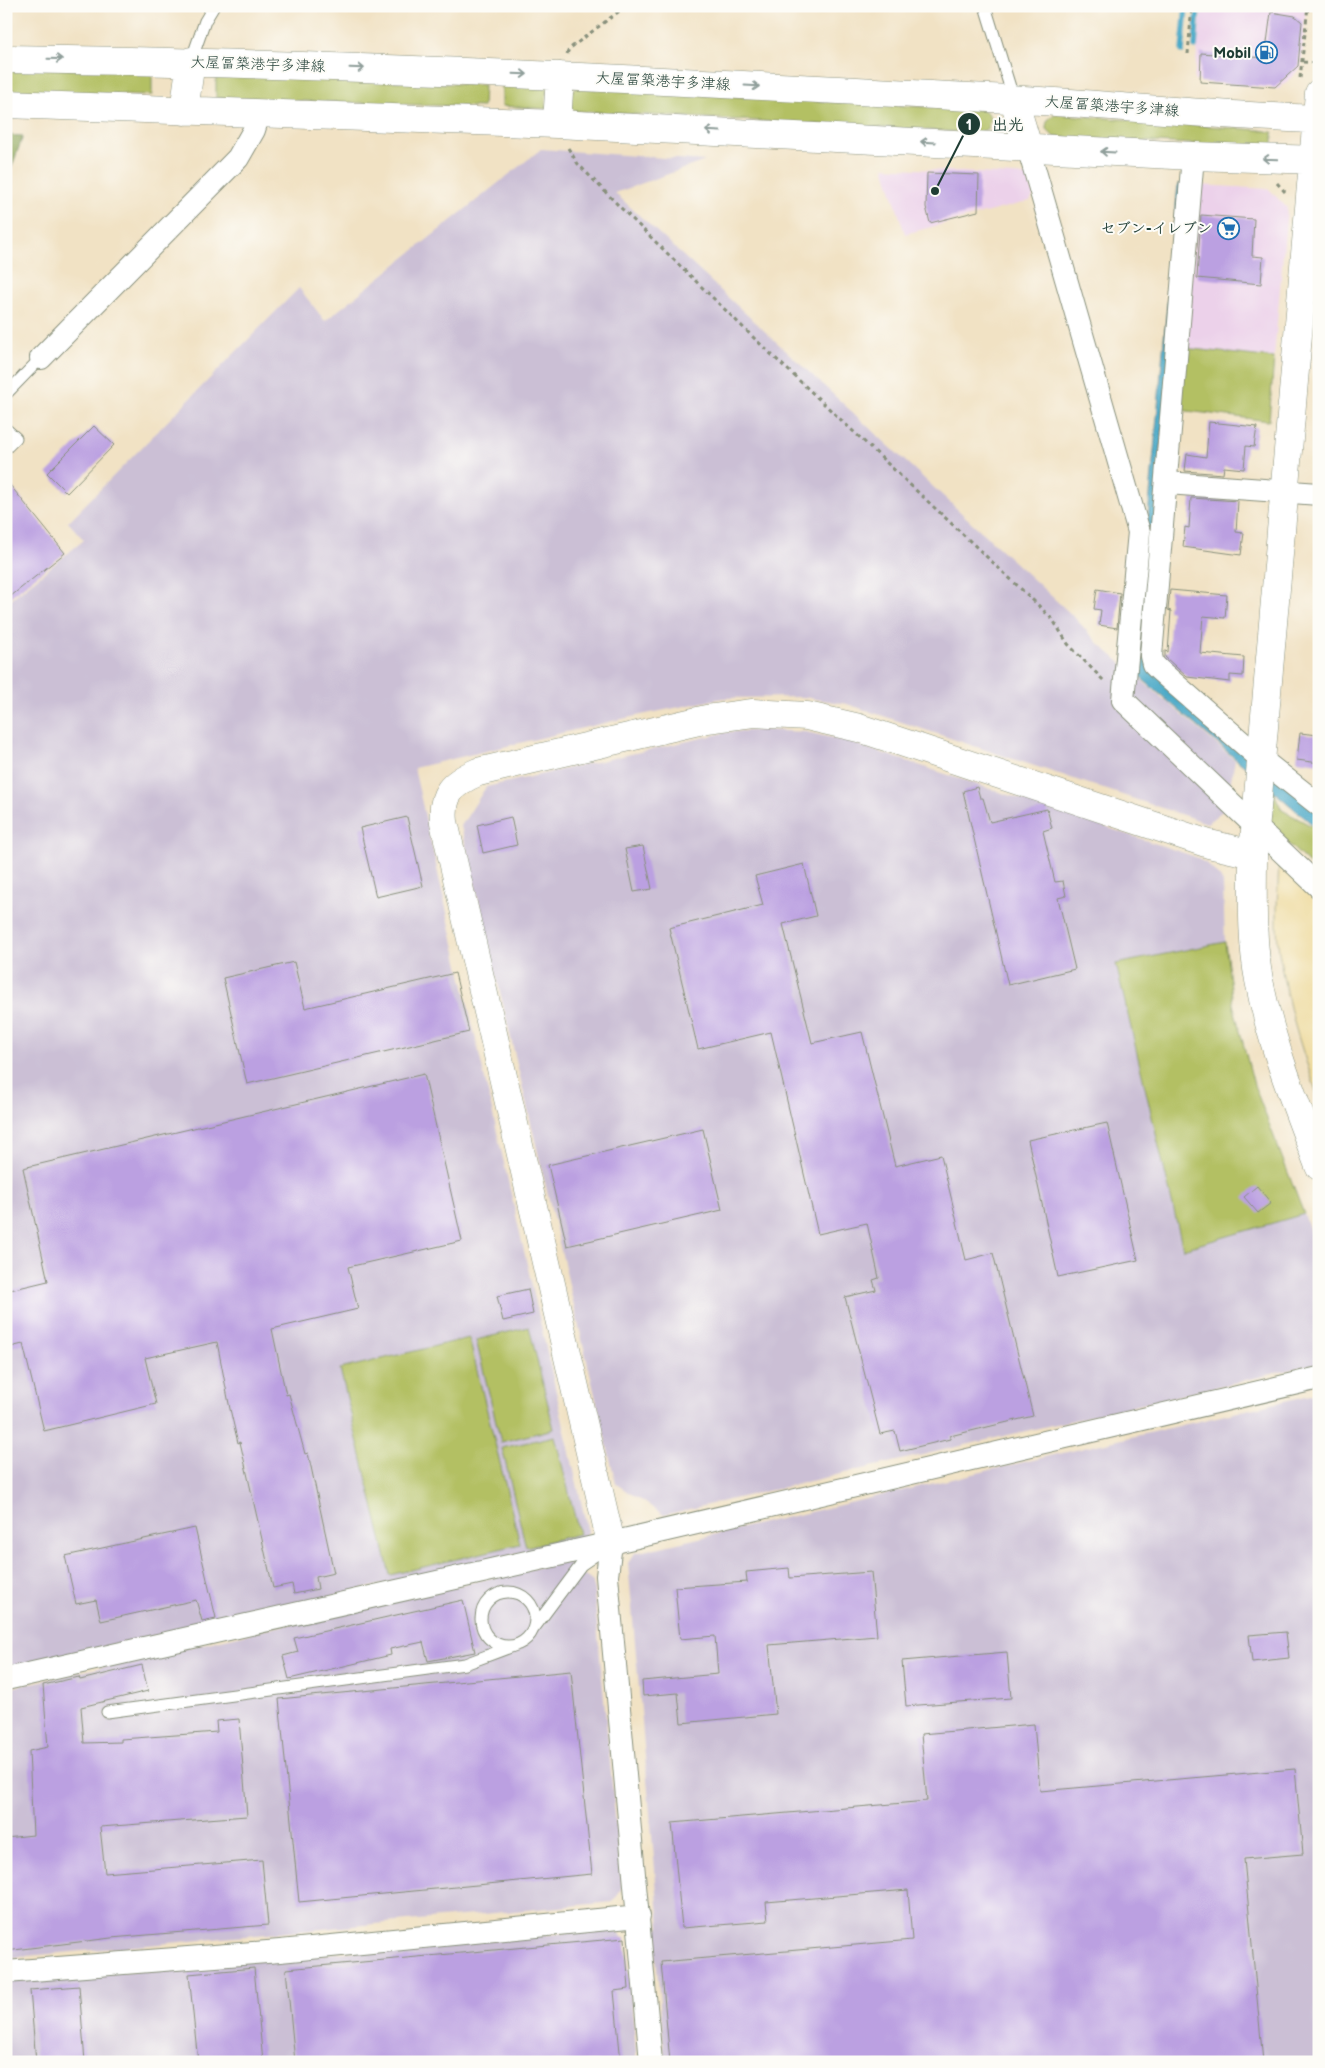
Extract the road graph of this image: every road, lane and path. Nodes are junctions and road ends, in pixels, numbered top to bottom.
1 (214, 6) edge
2 (626, 6) edge
3 (985, 6) edge
4 (1192, 6) edge
5 (1308, 6) edge
6 (1188, 54) dead end
7 (6, 59) edge
8 (191, 61) junction
9 (1319, 63) edge
10 (560, 76) junction
11 (1014, 100) junction
12 (6, 104) edge
13 (184, 111) junction
14 (1318, 112) edge
15 (259, 114) junction
16 (557, 124) junction
17 (1028, 147) junction
18 (1193, 156) junction
19 (1310, 178) edge
20 (1275, 181) dead end
21 (41, 358) joint
22 (6, 394) edge
23 (6, 429) edge
24 (6, 448) edge
25 (1167, 483) junction
26 (1285, 492) junction
27 (1319, 494) edge
28 (1123, 700) junction
29 (1262, 760) junction
30 (1319, 805) edge
31 (1256, 827) junction
32 (1252, 854) junction
33 (1319, 887) edge
34 (1319, 1166) edge
35 (1319, 1378) edge
36 (611, 1543) junction
37 (533, 1629) junction
38 (516, 1645) junction
39 (6, 1679) edge
40 (107, 1712) dead end
41 (639, 1916) junction
42 (6, 1972) edge
43 (651, 2062) edge

1 - 8 lane
2 - 10 path
3 - 11 lane
4 - 6 path
5 - 9 path
7 -> 8 main road, 大屋冨築港宇多津線
8 -> 10 main road, 大屋冨築港宇多津線
8 - 13 main road
10 -> 11 main road, 大屋冨築港宇多津線
10 - 16 main road
11 - 14 main road, 大屋冨築港宇多津線
11 - 17 main road
12 - 13 main road
13 - 15 main road
14 - 19 main road
15 - 16 main road
15 - 21 street
17 -> 16 main road
16 - 28 path
18 -> 17 main road
17 - 28 street
19 -> 18 main road
18 - 25 street
19 - 20 path
19 - 26 main road
21 - 22 lane
23 - 24 lane
25 - 26 street
25 - 29 street
26 - 27 street
26 - 29 main road
28 - 31 street
29 - 30 street
29 - 31 main road
31 - 32 main road
31 - 33 street
32 - 34 main road
32 - 36 main road
35 - 36 street
36 - 37 lane
36 - 39 street
36 - 41 street
37 - 38 lane
37 - 38 lane
38 - 40 lane
41 - 42 street
41 - 43 street

